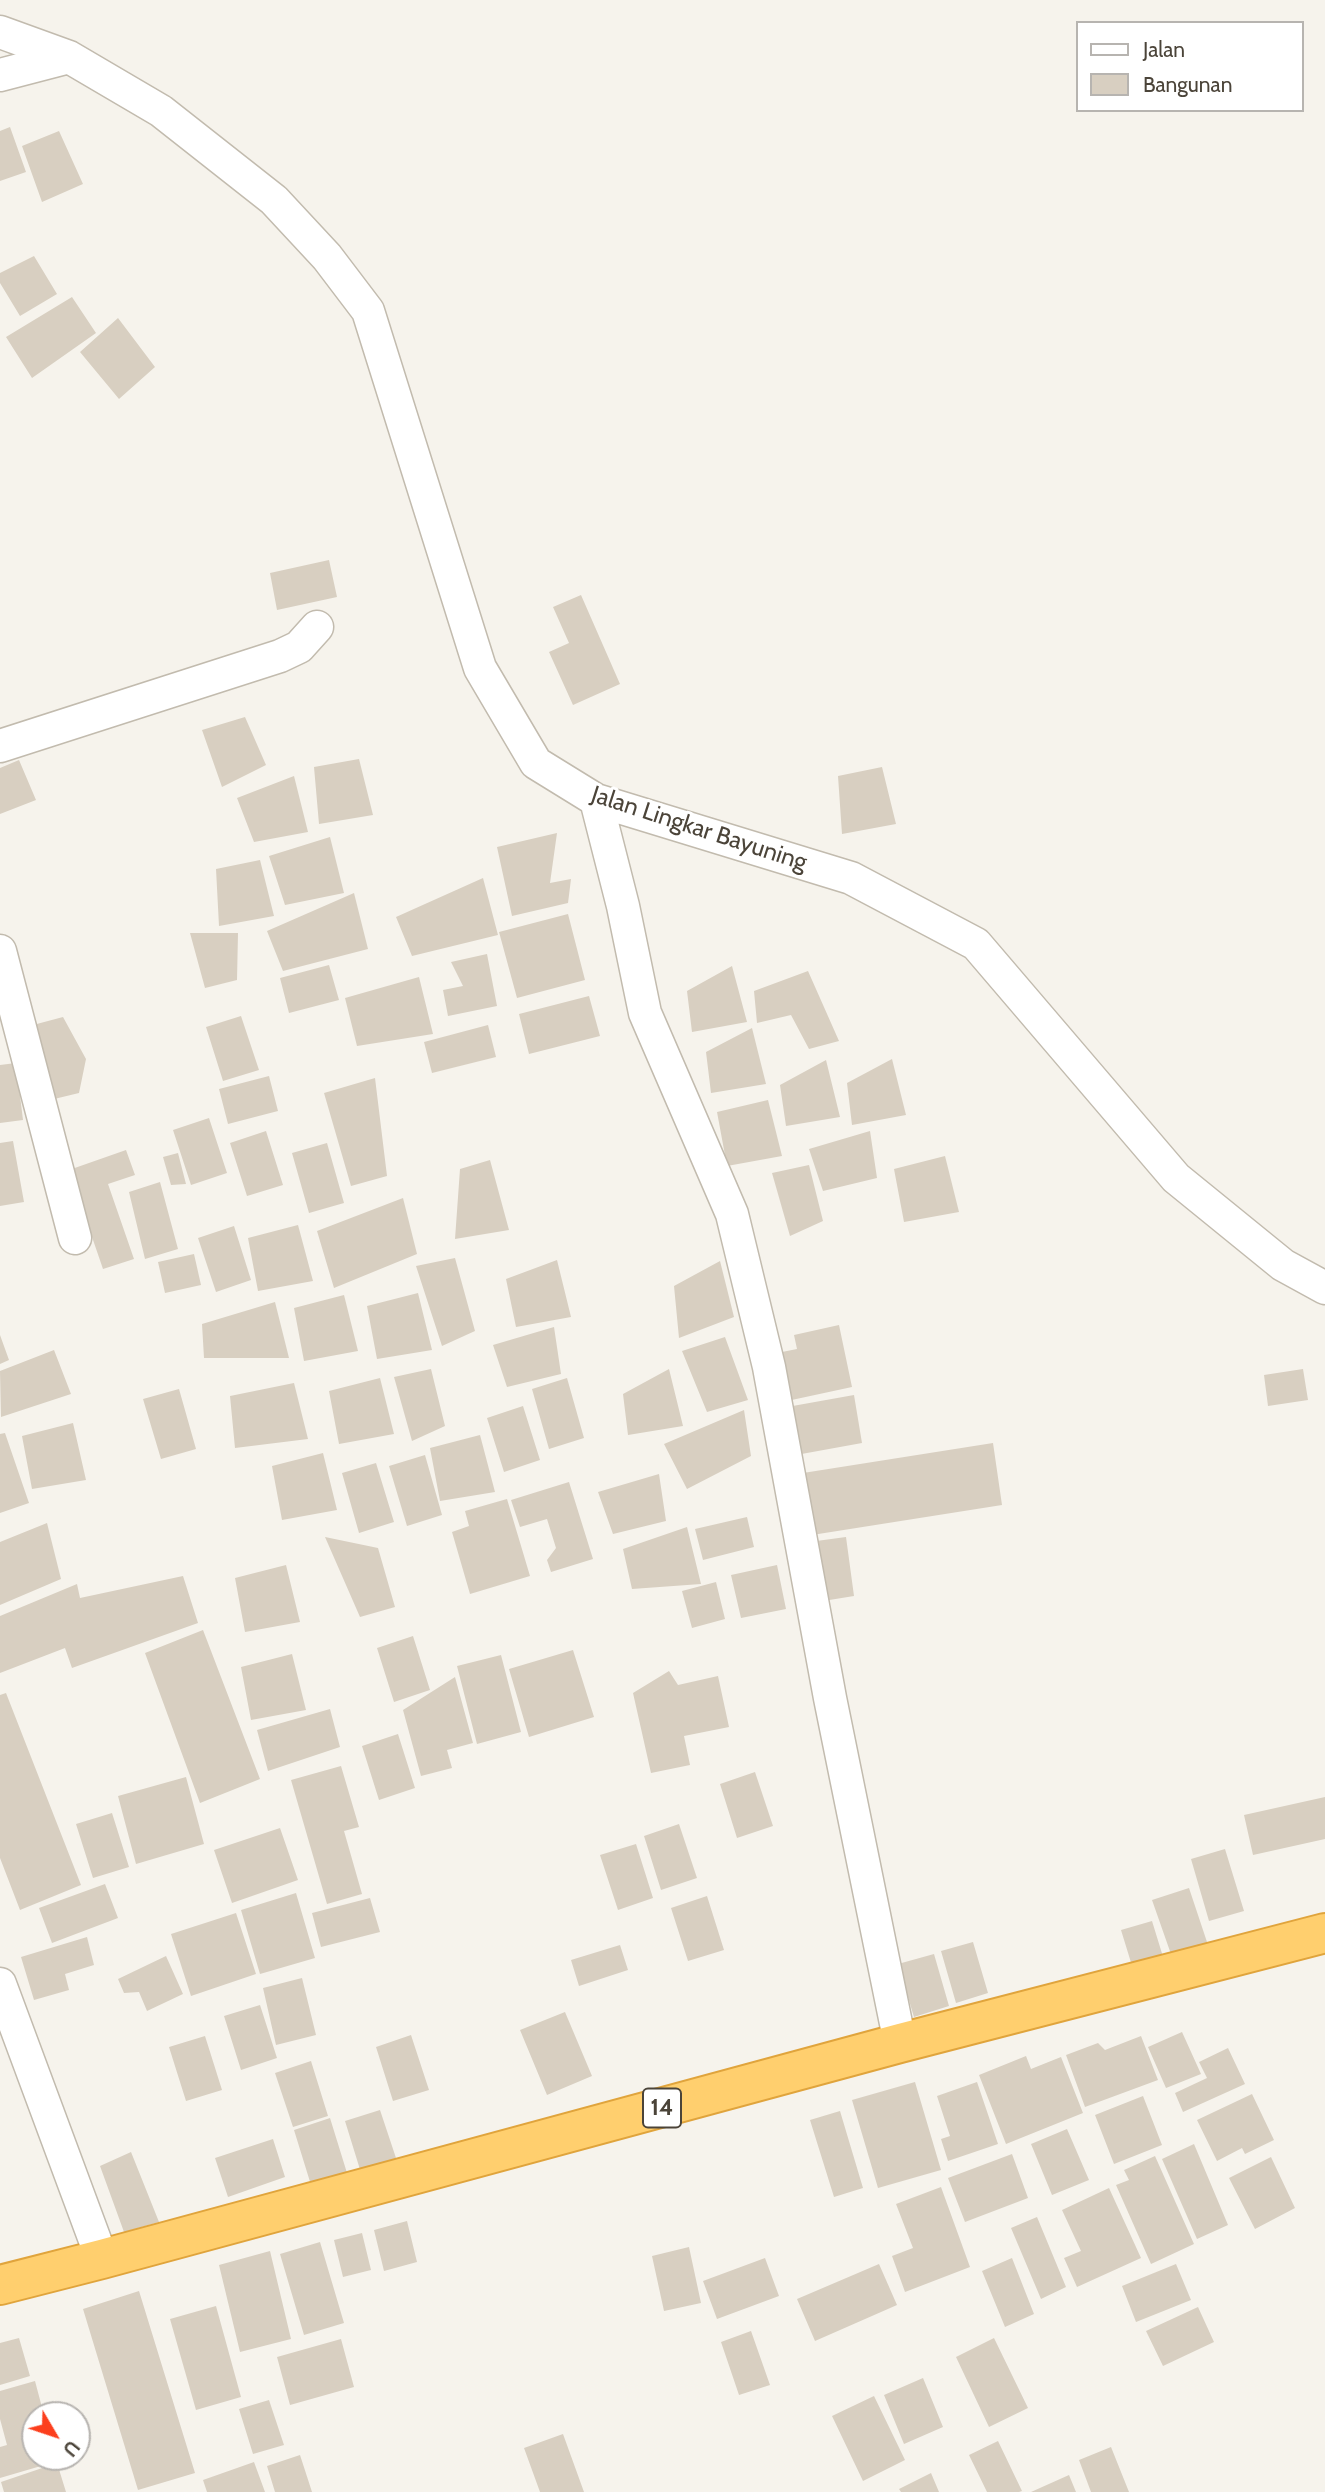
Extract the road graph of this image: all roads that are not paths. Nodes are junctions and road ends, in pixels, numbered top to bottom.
1 (0, 32) edge
2 (69, 57) junction
3 (0, 75) edge
4 (317, 627) dead end
5 (0, 746) edge
6 (596, 800) junction
7 (0, 951) edge
8 (75, 1238) dead end
9 (1325, 1288) edge
10 (1325, 1933) edge
11 (0, 1984) edge
12 (900, 2043) junction
13 (102, 2259) junction
14 (0, 2284) edge

1 - 2 street, Jalan Lingkar Bayuning
2 - 3 street
2 - 6 street, Jalan Lingkar Bayuning
4 - 5 street
6 - 9 street, Jalan Lingkar Bayuning
6 - 12 street
7 - 8 street
10 - 12 highway, 14
11 - 13 street
12 - 13 highway, 14
13 - 14 highway, 14

